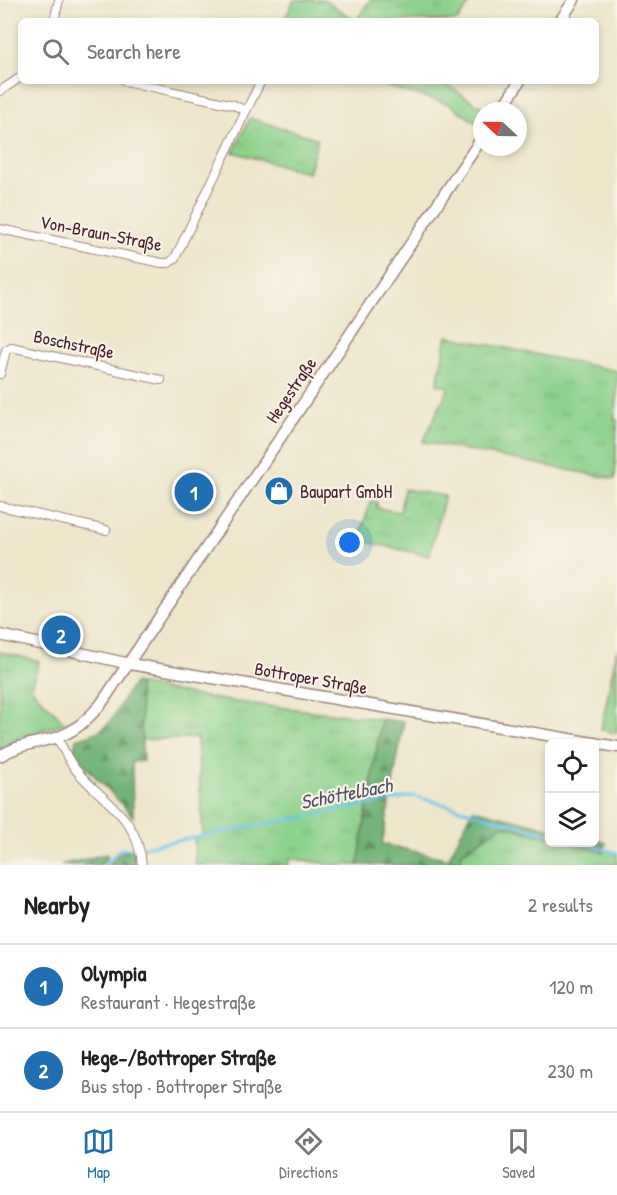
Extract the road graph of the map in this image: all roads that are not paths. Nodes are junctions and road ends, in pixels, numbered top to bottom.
1 (59, 0) edge
2 (574, 0) edge
3 (55, 18) edge
4 (562, 18) edge
5 (18, 79) edge
6 (139, 84) edge
7 (260, 84) edge
8 (518, 84) edge
9 (0, 91) edge
10 (506, 102) edge
11 (246, 111) junction
12 (473, 151) edge
13 (0, 229) edge
14 (0, 375) edge
15 (161, 380) dead end
16 (0, 506) edge
17 (106, 530) dead end
18 (0, 635) edge
19 (129, 664) junction
20 (57, 737) junction
21 (617, 747) edge
22 (0, 756) edge
23 (142, 865) edge

1 - 3 street
2 - 4 street
5 - 9 street
6 - 11 street
7 - 11 street, Von-Braun-Straße
8 - 10 street
11 - 13 street, Von-Braun-Straße
12 - 19 street, Hegestraße
14 - 15 street, Boschstraße
16 - 17 street
18 - 19 street, Bottroper Straße
19 - 20 street, Hegestraße
19 - 21 street, Bottroper Straße
20 - 22 street, Hegestraße
20 - 23 street

